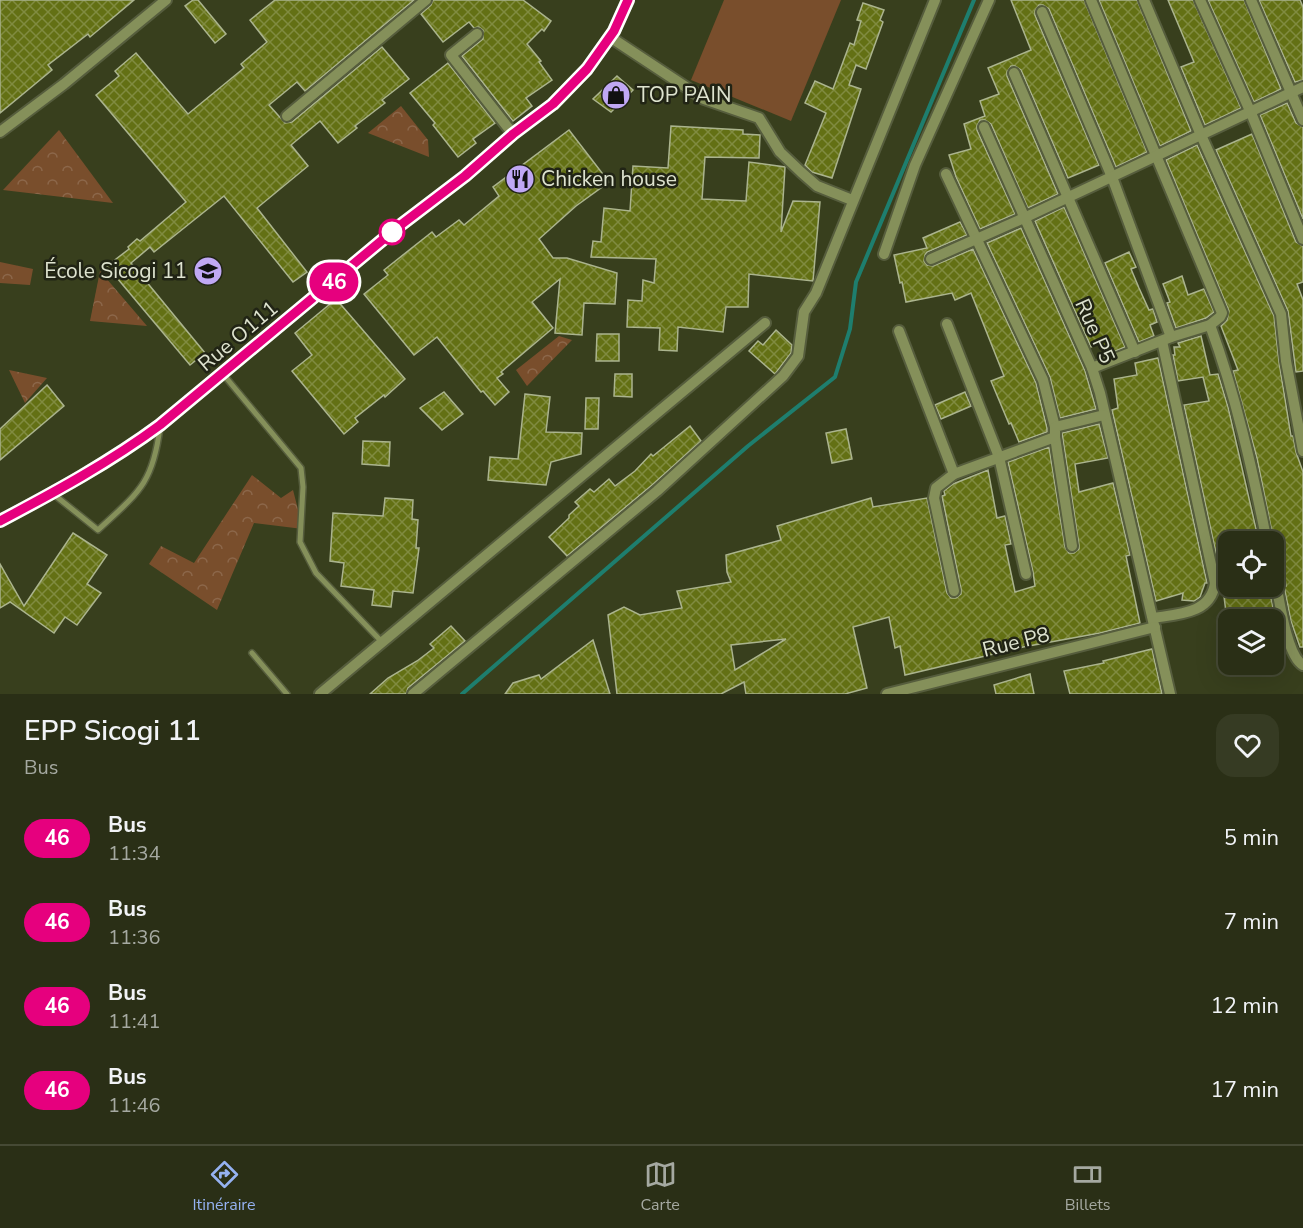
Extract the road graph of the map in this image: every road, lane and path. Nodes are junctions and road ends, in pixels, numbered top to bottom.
1 (166, 0) edge
2 (426, 0) edge
3 (628, 0) edge
4 (935, 0) edge
5 (989, 0) edge
6 (1091, 0) edge
7 (1144, 0) edge
8 (1200, 0) edge
9 (1251, 0) edge
10 (1042, 12) dead end
11 (477, 34) dead end
12 (610, 36) junction
13 (1014, 73) dead end
14 (1303, 87) edge
15 (1290, 93) junction
16 (1251, 113) junction
17 (287, 116) dead end
18 (1303, 120) edge
19 (984, 127) dead end
20 (0, 132) edge
21 (513, 134) junction
22 (1201, 135) junction
23 (1157, 156) junction
24 (946, 174) dead end
25 (1112, 177) junction
26 (1068, 197) junction
27 (852, 200) junction
28 (1024, 218) junction
29 (975, 239) junction
30 (1303, 239) edge
31 (884, 254) dead end
32 (931, 259) dead end
33 (765, 322) dead end
34 (947, 324) dead end
35 (1210, 325) junction
36 (898, 331) dead end
37 (1166, 339) junction
38 (1135, 352) junction
39 (1092, 368) junction
40 (223, 374) junction
41 (1104, 415) junction
42 (160, 425) junction
43 (1055, 432) junction
44 (1303, 451) edge
45 (999, 457) junction
46 (954, 474) junction
47 (52, 494) junction
48 (0, 521) edge
49 (1265, 531) edge
50 (1072, 546) dead end
51 (1026, 574) dead end
52 (954, 591) dead end
53 (1279, 597) edge
54 (1154, 622) junction
55 (382, 642) junction
56 (252, 653) dead end
57 (1303, 665) edge
58 (287, 694) edge
59 (320, 694) edge
60 (413, 694) edge
61 (887, 694) edge
62 (1170, 694) edge

1 - 20 street
2 - 17 street
3 - 12 street, Rue O111
4 - 27 street
5 - 31 street
6 - 23 street
7 - 22 street
8 - 16 street
9 - 15 street
10 - 25 street, Rue P8
11 - 21 street
12 - 21 street, Rue O111
12 - 27 street
13 - 26 street
14 - 15 street
15 - 16 street
15 - 18 street
16 - 22 street
16 - 30 street
19 - 28 street, Rue P5
21 - 40 street, Rue O111
22 - 23 street
22 - 44 street
23 - 25 street
23 - 35 street
24 - 29 street
25 - 26 street
25 - 37 street, Rue P8
26 - 28 street
26 - 38 street
27 - 60 street
28 - 29 street
28 - 39 street, Rue P5
29 - 32 street
29 - 43 street
33 - 55 street
34 - 45 street
35 - 37 street
35 - 49 street
36 - 46 street
37 - 38 street
37 - 54 street, Rue P8
38 - 39 street
39 - 41 street, Rue P5
40 - 42 street, Rue O111
40 - 55 lane
41 - 43 street
41 - 54 street, Rue P5
42 - 47 street, Rue O111
42 - 47 lane
43 - 45 street
43 - 50 street
45 - 46 street
45 - 51 street
46 - 52 street
47 - 48 street, Rue O111
53 - 57 street
54 - 61 street, Rue P8
54 - 62 street, Rue P5
55 - 59 street
56 - 58 lane

